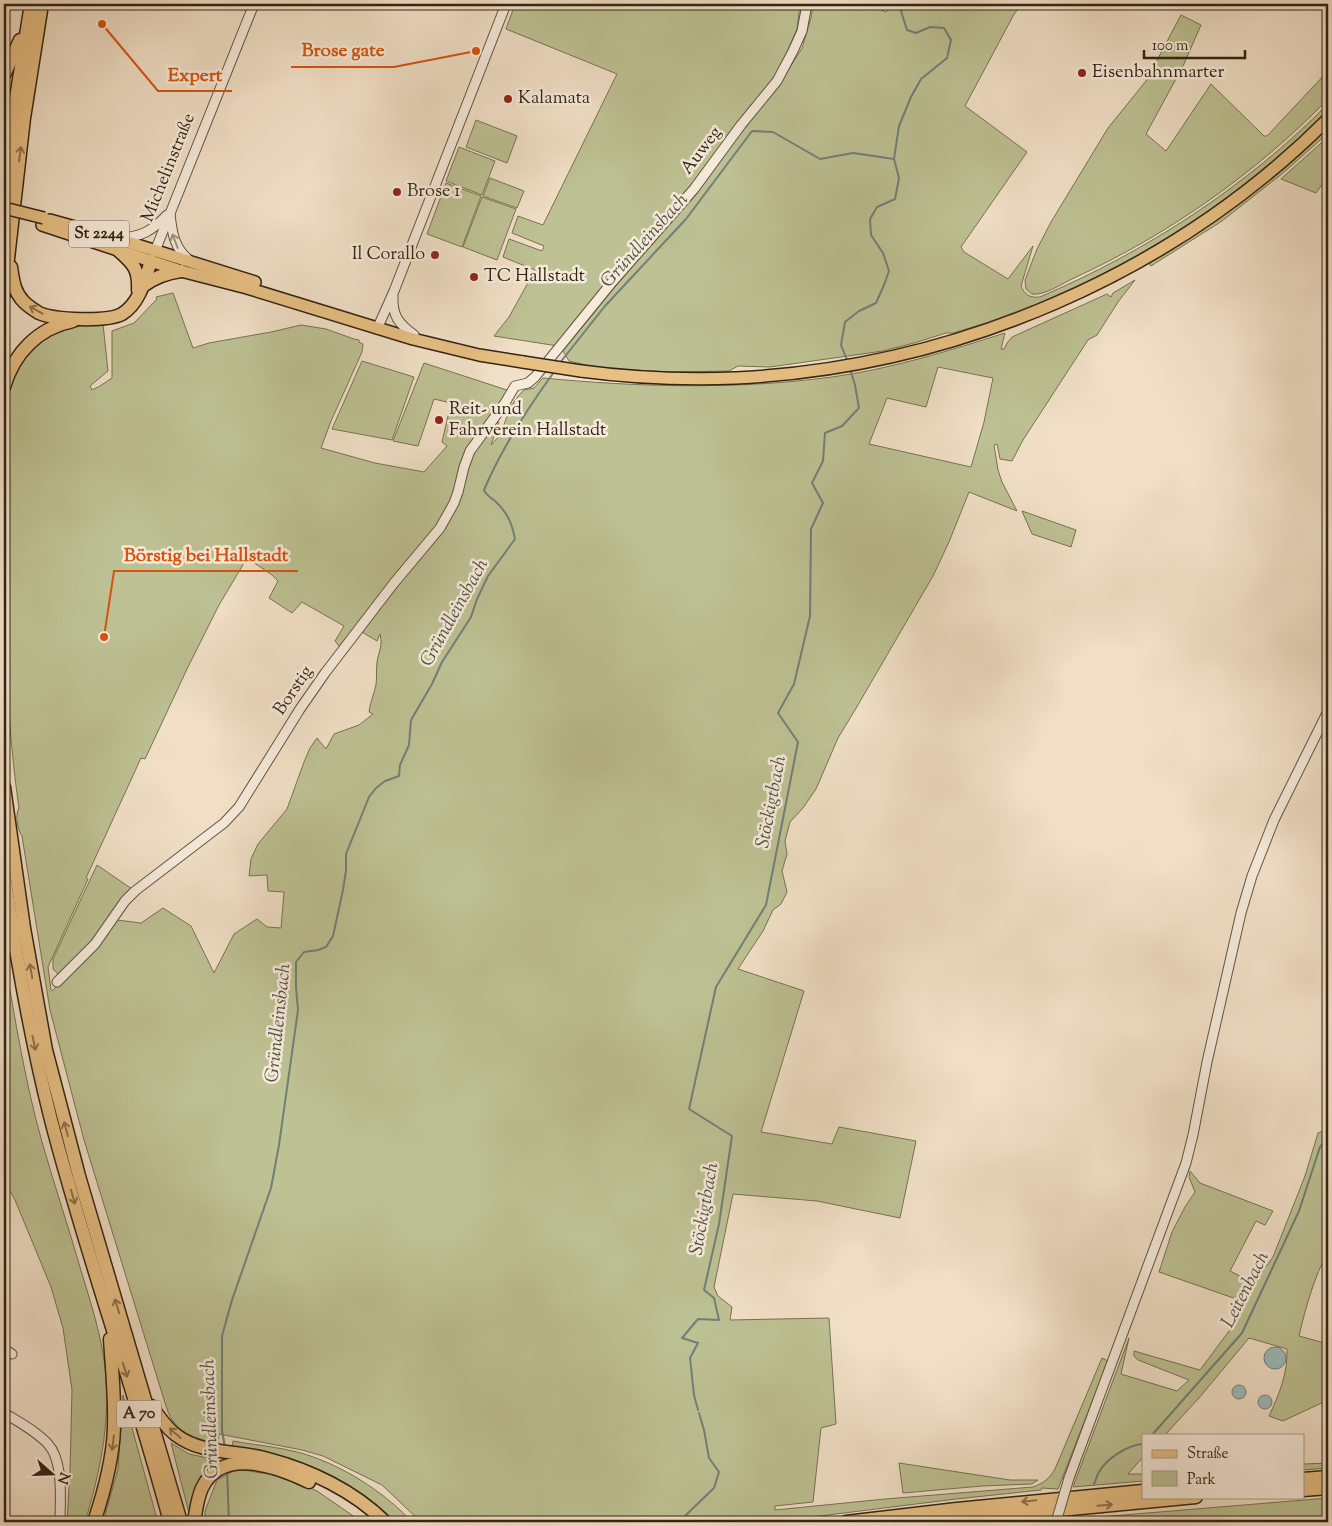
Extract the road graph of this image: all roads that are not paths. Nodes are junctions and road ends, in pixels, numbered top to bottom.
1 (31, 4) edge
2 (42, 4) edge
3 (254, 4) edge
4 (506, 4) edge
5 (806, 4) edge
6 (27, 27) junction
7 (4, 75) edge
8 (1328, 119) edge
9 (4, 195) edge
10 (4, 208) edge
11 (170, 211) junction
12 (4, 214) edge
13 (42, 221) junction
14 (10, 237) junction
15 (118, 245) junction
16 (153, 256) junction
17 (194, 263) junction
18 (181, 271) junction
19 (140, 291) junction
20 (394, 292) junction
21 (4, 294) edge
22 (83, 319) junction
23 (378, 327) junction
24 (414, 335) junction
25 (505, 358) junction
26 (515, 386) joint
27 (4, 387) edge
28 (1328, 711) edge
29 (4, 787) edge
30 (4, 874) edge
31 (57, 982) dead end
32 (106, 1307) junction
33 (4, 1349) edge
34 (12, 1354) dead end
35 (145, 1398) junction
36 (4, 1412) edge
37 (234, 1458) junction
38 (1328, 1477) edge
39 (1304, 1479) edge
40 (1328, 1488) edge
41 (1304, 1490) edge
42 (1142, 1491) edge
43 (1186, 1498) edge
44 (60, 1522) edge
45 (94, 1522) edge
46 (170, 1522) edge
47 (181, 1522) edge
48 (194, 1522) edge
49 (373, 1522) edge
50 (385, 1522) edge
51 (846, 1522) edge
52 (935, 1522) edge
53 (1056, 1522) edge

1 - 6 highway
14 -> 2 highway
3 - 11 street, Michelinstraße
4 - 20 street
5 - 26 street, Auweg
6 - 7 highway
6 - 9 highway
8 - 25 main road, St 2244, bridge
10 - 13 main road, St 2244, bridge
11 - 15 street
11 - 16 street, Michelinstraße
17 -> 11 street
12 - 13 main road, St 2244
13 - 15 main road, St 2244
14 - 21 highway
22 -> 14 highway
15 - 16 main road, St 2244
15 - 19 highway
16 - 17 main road, St 2244
16 - 18 main road, St 2244
16 - 19 highway
17 - 23 main road, St 2244
18 - 19 highway
18 - 23 main road, St 2244
19 - 22 highway
20 - 23 street
20 - 24 street
22 - 27 highway
23 - 24 main road, St 2244
23 - 25 main road, St 2244
24 - 25 main road, St 2244
26 - 31 street, Borstig
28 - 53 street, bridge
35 -> 29 highway, A 70
30 -> 32 highway, A 70
32 -> 45 highway
32 -> 46 highway, A 70
33 - 34 street
37 -> 35 highway
35 - 47 highway, A 70
36 - 44 street
37 - 48 highway
37 - 49 highway
37 - 50 highway
38 - 39 highway
40 - 41 highway
42 -> 51 highway
52 -> 43 highway

